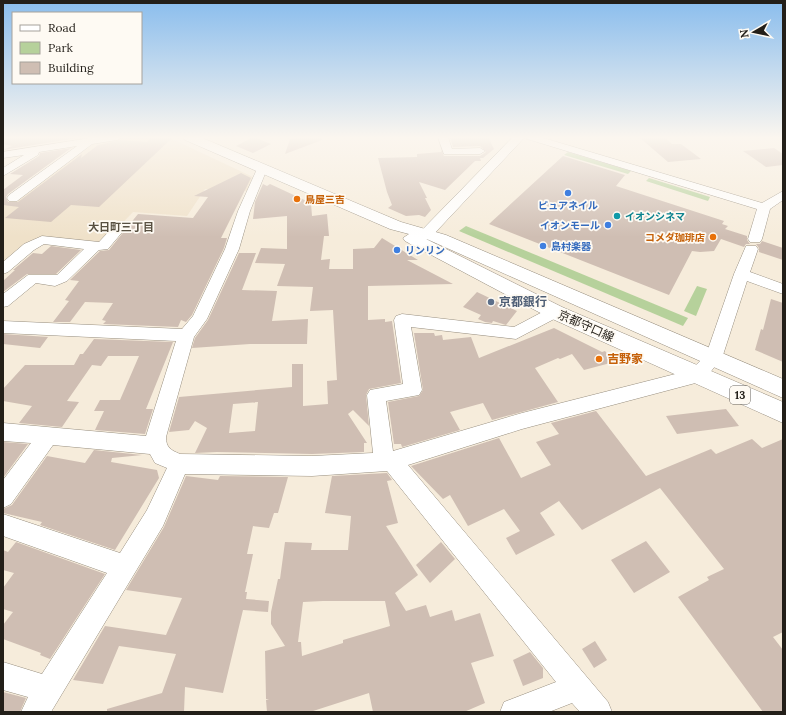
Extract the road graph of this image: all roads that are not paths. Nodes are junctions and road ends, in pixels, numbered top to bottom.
1 (51, 170) edge
2 (262, 170) joint
3 (484, 170) edge
4 (640, 170) edge
5 (783, 195) edge
6 (13, 198) dead end
7 (764, 207) junction
8 (118, 230) dead end
9 (421, 237) junction
10 (95, 246) junction
11 (3, 269) edge
12 (742, 272) junction
13 (3, 273) edge
14 (33, 278) junction
15 (783, 285) edge
16 (783, 289) edge
17 (3, 302) edge
18 (555, 312) junction
19 (3, 326) edge
20 (186, 335) junction
21 (713, 358) junction
22 (697, 376) junction
23 (783, 389) edge
24 (783, 413) edge
25 (3, 432) edge
26 (49, 435) junction
27 (156, 446) junction
28 (388, 461) junction
29 (179, 464) junction
30 (3, 497) edge
31 (3, 525) edge
32 (125, 568) junction
33 (3, 676) edge
34 (577, 687) junction
35 (42, 701) edge
36 (514, 712) edge
37 (598, 712) edge

1 - 6 street
2 - 9 main road, 京都守口線 / 13
2 - 20 street
3 - 9 street
4 - 7 street
5 - 7 street
7 - 12 street
8 - 10 street
9 - 18 main road, 京都守口線 / 13
9 - 21 main road, 京都守口線 / 13
10 - 11 street
10 - 14 street
12 - 15 street
12 - 16 street
12 - 21 street
13 - 14 street
14 - 17 street
18 - 22 main road, 京都守口線 / 13
18 - 28 street
19 - 20 street
20 - 27 street
21 - 22 street
21 - 23 main road, 京都守口線 / 13
22 - 24 main road, 京都守口線 / 13
22 - 28 street
25 - 26 street
26 - 27 street
26 - 30 street
27 - 29 street
28 - 29 street
28 - 34 street
29 - 32 street
31 - 32 street
32 - 35 street
33 - 35 street
34 - 36 street
34 - 37 street

